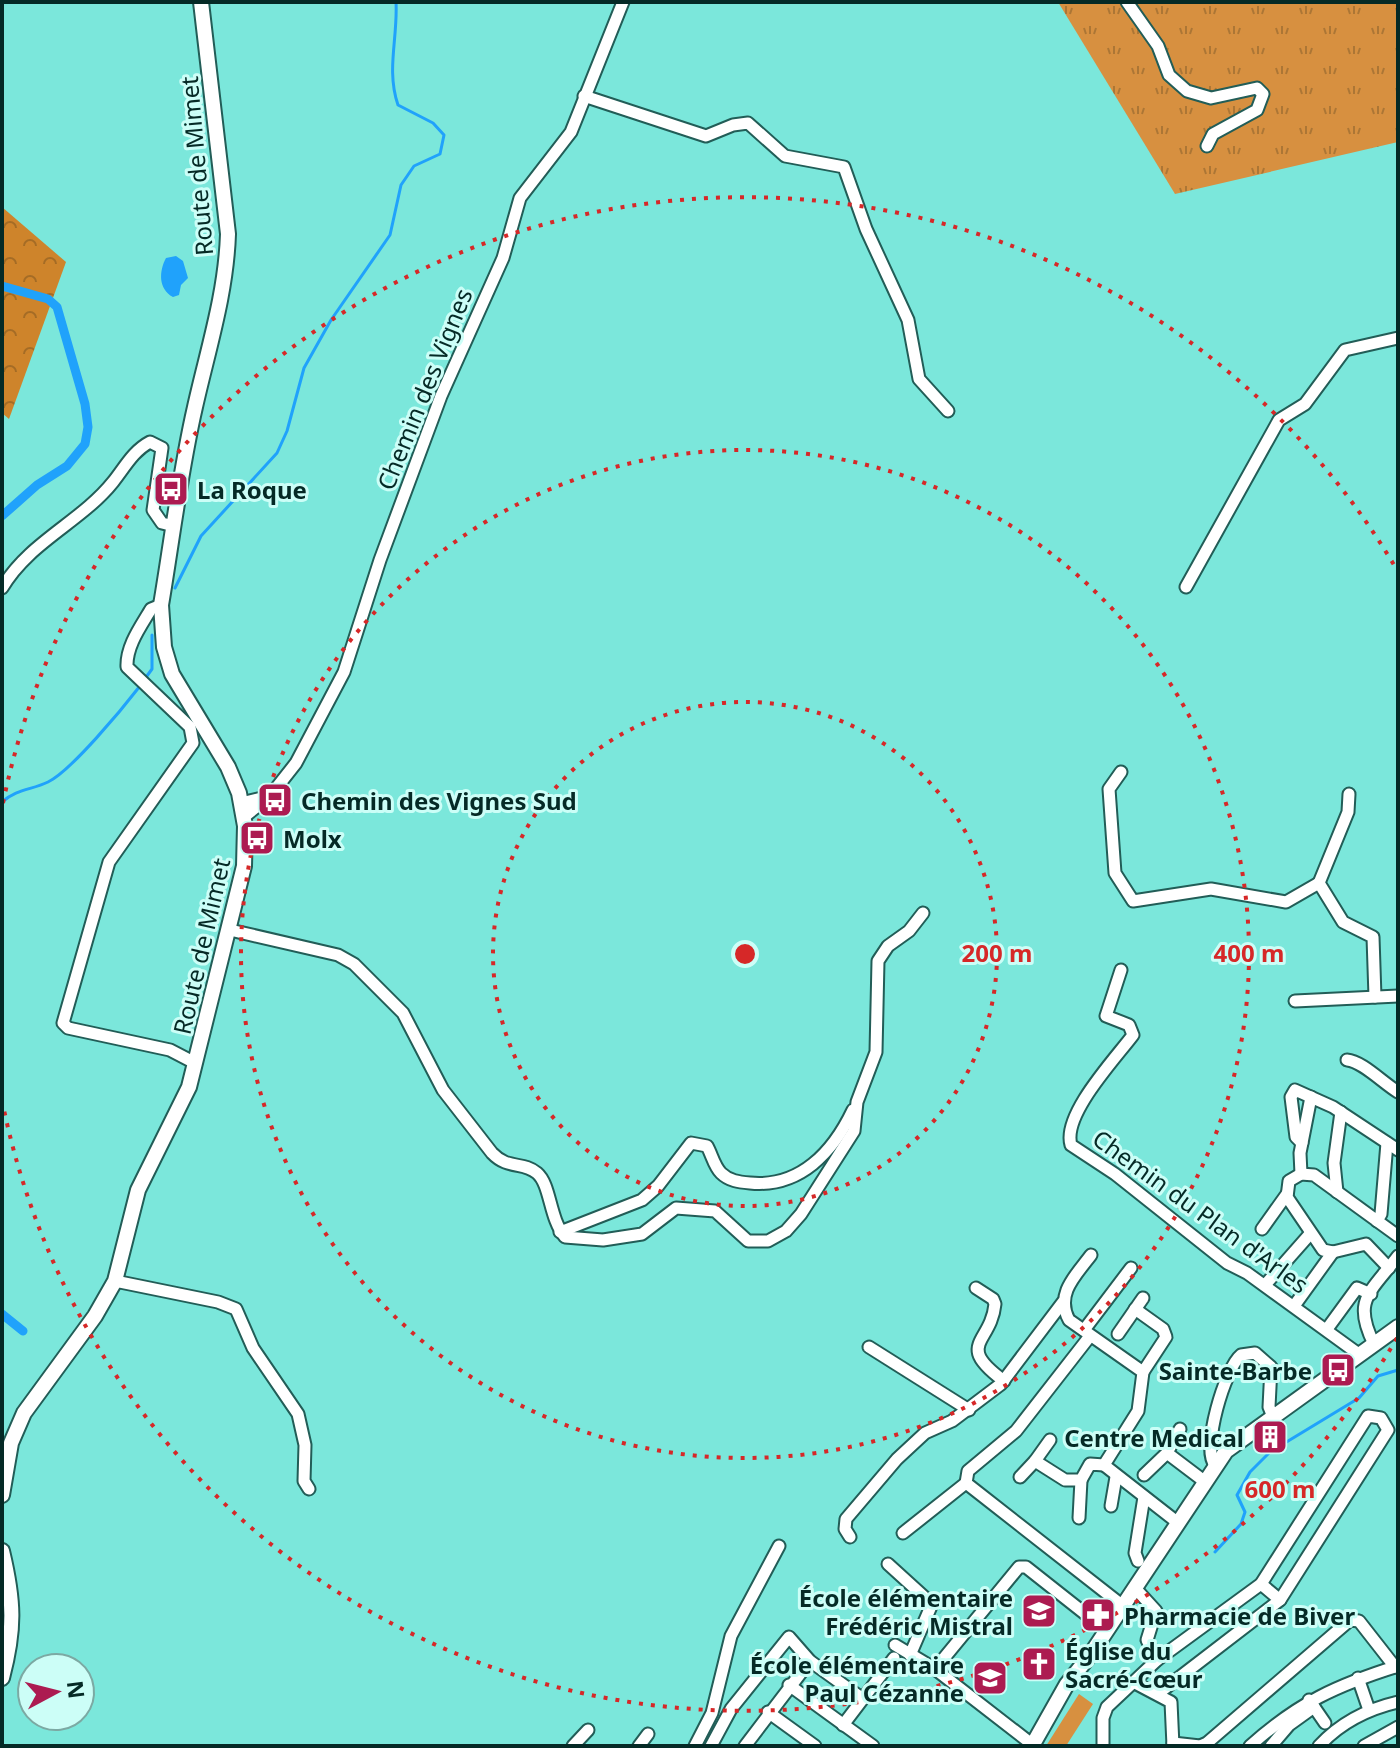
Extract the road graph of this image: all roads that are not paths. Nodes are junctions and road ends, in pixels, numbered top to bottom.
1 (201, 2) edge
2 (623, 2) edge
3 (1127, 2) edge
4 (584, 96) junction
5 (1207, 146) dead end
6 (1398, 338) edge
7 (948, 411) dead end
8 (174, 526) junction
9 (1186, 587) dead end
10 (2, 588) edge
11 (161, 605) junction
12 (1121, 772) dead end
13 (1349, 794) dead end
14 (242, 810) junction
15 (1319, 883) junction
16 (923, 913) dead end
17 (230, 930) junction
18 (1121, 970) dead end
19 (1398, 996) edge
20 (1375, 997) junction
21 (1295, 1001) dead end
22 (1347, 1060) dead end
23 (195, 1063) junction
24 (1398, 1092) edge
25 (1311, 1097) junction
26 (857, 1102) junction
27 (1341, 1112) junction
28 (1302, 1143) junction
29 (1387, 1143) junction
30 (1398, 1150) edge
31 (1301, 1174) junction
32 (1337, 1192) junction
33 (1287, 1194) junction
34 (1377, 1221) junction
35 (1262, 1229) dead end
36 (560, 1232) junction
37 (1310, 1234) junction
38 (1398, 1236) edge
39 (1333, 1252) junction
40 (1091, 1255) dead end
41 (1398, 1256) edge
42 (1131, 1268) dead end
43 (1389, 1268) junction
44 (115, 1281) junction
45 (1265, 1285) junction
46 (976, 1288) dead end
47 (1371, 1294) junction
48 (1143, 1298) dead end
49 (1063, 1302) junction
50 (1294, 1306) junction
51 (1135, 1309) junction
52 (1398, 1327) edge
53 (1327, 1329) junction
54 (1087, 1333) junction
55 (1118, 1334) dead end
56 (1374, 1344) junction
57 (869, 1347) dead end
58 (1360, 1355) junction
59 (1143, 1372) junction
60 (1004, 1381) junction
61 (969, 1410) junction
62 (1273, 1417) junction
63 (1180, 1429) dead end
64 (1050, 1440) dead end
65 (1167, 1453) junction
66 (1035, 1461) junction
67 (1104, 1465) junction
68 (1215, 1465) junction
69 (1144, 1475) dead end
70 (1020, 1477) dead end
71 (1116, 1477) junction
72 (1081, 1480) junction
73 (1204, 1481) junction
74 (966, 1483) junction
75 (309, 1489) dead end
76 (2, 1495) edge
77 (1144, 1497) junction
78 (1111, 1506) dead end
79 (1079, 1518) dead end
80 (1177, 1522) junction
81 (903, 1533) dead end
82 (850, 1537) dead end
83 (779, 1546) dead end
84 (2, 1551) edge
85 (1138, 1561) dead end
86 (888, 1564) dead end
87 (1261, 1584) junction
88 (1135, 1588) junction
89 (1280, 1600) junction
90 (1123, 1606) junction
91 (1107, 1631) junction
92 (895, 1645) dead end
93 (910, 1655) junction
94 (894, 1658) dead end
95 (1157, 1660) junction
96 (810, 1661) junction
97 (1396, 1666) edge
98 (935, 1669) junction
99 (2, 1678) edge
100 (1358, 1678) junction
101 (1135, 1683) junction
102 (789, 1685) junction
103 (1159, 1693) junction
104 (863, 1699) junction
105 (1398, 1702) edge
106 (1312, 1704) junction
107 (1369, 1710) junction
108 (768, 1712) junction
109 (1325, 1723) dead end
110 (843, 1725) junction
111 (1398, 1727) edge
112 (588, 1730) dead end
113 (648, 1734) dead end
114 (1035, 1742) edge
115 (751, 1744) edge
116 (1173, 1745) edge
117 (573, 1746) edge
118 (639, 1746) edge
119 (695, 1746) edge
120 (711, 1746) edge
121 (815, 1746) edge
122 (873, 1746) edge
123 (1103, 1746) edge
124 (1250, 1746) edge
125 (1271, 1746) edge
126 (1319, 1746) edge
127 (1364, 1746) edge

1 - 8 main road, Route de Mimet
2 - 4 street, Chemin des Vignes
3 - 5 street
4 - 7 street
4 - 14 street, Chemin des Vignes
6 - 9 street
8 - 10 street
8 - 11 main road, Route de Mimet
11 - 14 main road, Route de Mimet
11 - 23 street
12 - 15 street
13 - 15 street
14 - 17 main road, Route de Mimet
15 - 20 street
16 - 26 street
17 - 23 main road, Route de Mimet
17 - 36 street
18 - 45 street, Chemin du Plan d'Arles
19 - 20 street
20 - 21 street
22 - 24 street
23 - 44 main road, Route de Mimet
25 - 27 street
25 - 28 street
25 - 28 street
26 - 36 street
26 - 36 street
27 - 29 street
27 - 32 street
28 - 31 street
29 - 30 street
29 - 34 street
31 - 32 street
31 - 33 street
32 - 34 street
33 - 35 street
33 - 37 street
34 - 38 street
37 - 39 street
37 - 45 street
39 - 43 street
39 - 50 street
40 - 49 street
41 - 43 street
42 - 54 street
43 - 47 street
44 - 75 street
44 - 76 main road, Route de Mimet
45 - 50 street, Chemin du Plan d'Arles
46 - 60 street
47 - 53 street
47 - 56 street
48 - 51 street
49 - 54 street
49 - 60 street
50 - 53 street, Chemin du Plan d'Arles
51 - 55 street
51 - 59 street
52 - 56 main road
53 - 58 street, Chemin du Plan d'Arles
54 - 59 street
54 - 74 street
56 - 58 main road
57 - 61 street
58 - 62 main road
59 - 67 street
60 - 61 street
61 - 82 street
62 - 68 main road
62 - 68 street
63 - 65 street
64 - 66 street
65 - 69 street
65 - 73 street
66 - 70 street
66 - 72 street
67 - 71 street
67 - 72 street
68 - 73 main road
71 - 77 street
71 - 78 street
72 - 79 street
73 - 80 main road
74 - 81 street
74 - 90 street
77 - 80 street
77 - 85 street
80 - 88 main road
83 - 119 street
84 - 99 main road
86 - 93 street
87 - 89 street
87 - 89 street
87 - 95 street
88 - 90 main road
88 - 95 street
89 - 103 street
90 - 91 main road
91 - 98 street
91 - 114 main road
92 - 93 street
93 - 98 street
94 - 104 street
95 - 101 street
96 - 102 street
96 - 104 street
96 - 120 street
97 - 100 street
97 - 116 street
98 - 114 street
100 - 106 street
100 - 107 street
101 - 103 street
101 - 123 street
102 - 108 street
102 - 110 street
103 - 116 street
104 - 110 street
105 - 107 street
106 - 109 street
106 - 124 street
106 - 125 street
107 - 126 street
108 - 115 street
108 - 121 street
110 - 122 street
111 - 127 street
112 - 117 street
113 - 118 street

